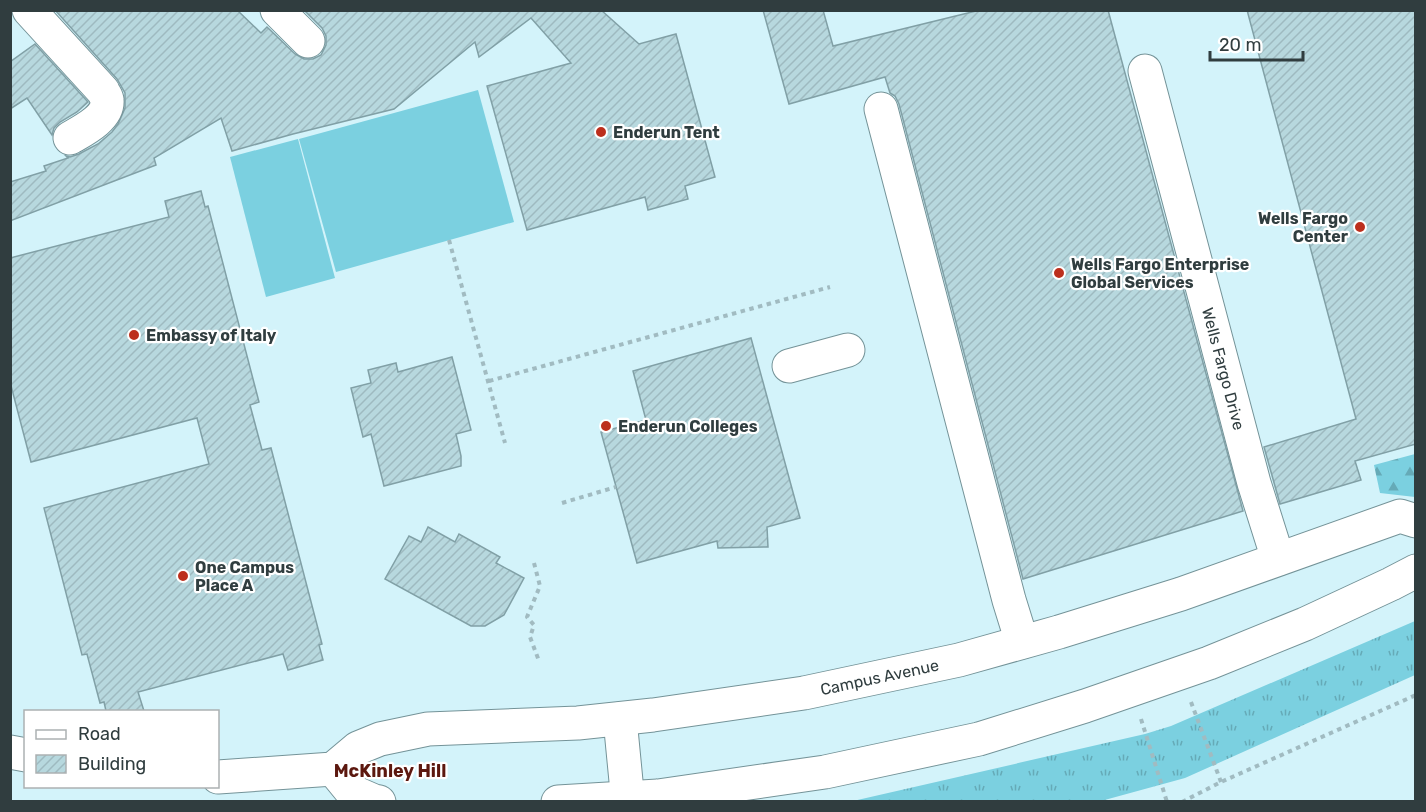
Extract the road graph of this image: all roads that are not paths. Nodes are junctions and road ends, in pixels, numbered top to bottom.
1 (29, 10) edge
2 (277, 10) edge
3 (308, 41) dead end
4 (1145, 71) dead end
5 (880, 109) dead end
6 (70, 138) dead end
7 (848, 350) dead end
8 (789, 366) dead end
9 (1416, 521) edge
10 (1278, 560) junction
11 (1416, 572) edge
12 (1022, 642) junction
13 (621, 719) junction
14 (333, 769) junction
15 (219, 777) edge
16 (628, 800) edge
17 (379, 801) edge
18 (558, 801) edge

1 - 6 street
2 - 3 street
4 - 10 street, Wells Fargo Drive
5 - 12 street
7 - 8 street
9 - 10 street, Campus Avenue
10 - 12 street, Campus Avenue
11 - 16 street
12 - 13 street, Campus Avenue
13 - 14 street, Campus Avenue
13 - 16 street
14 - 15 street
14 - 17 street
16 - 18 street

